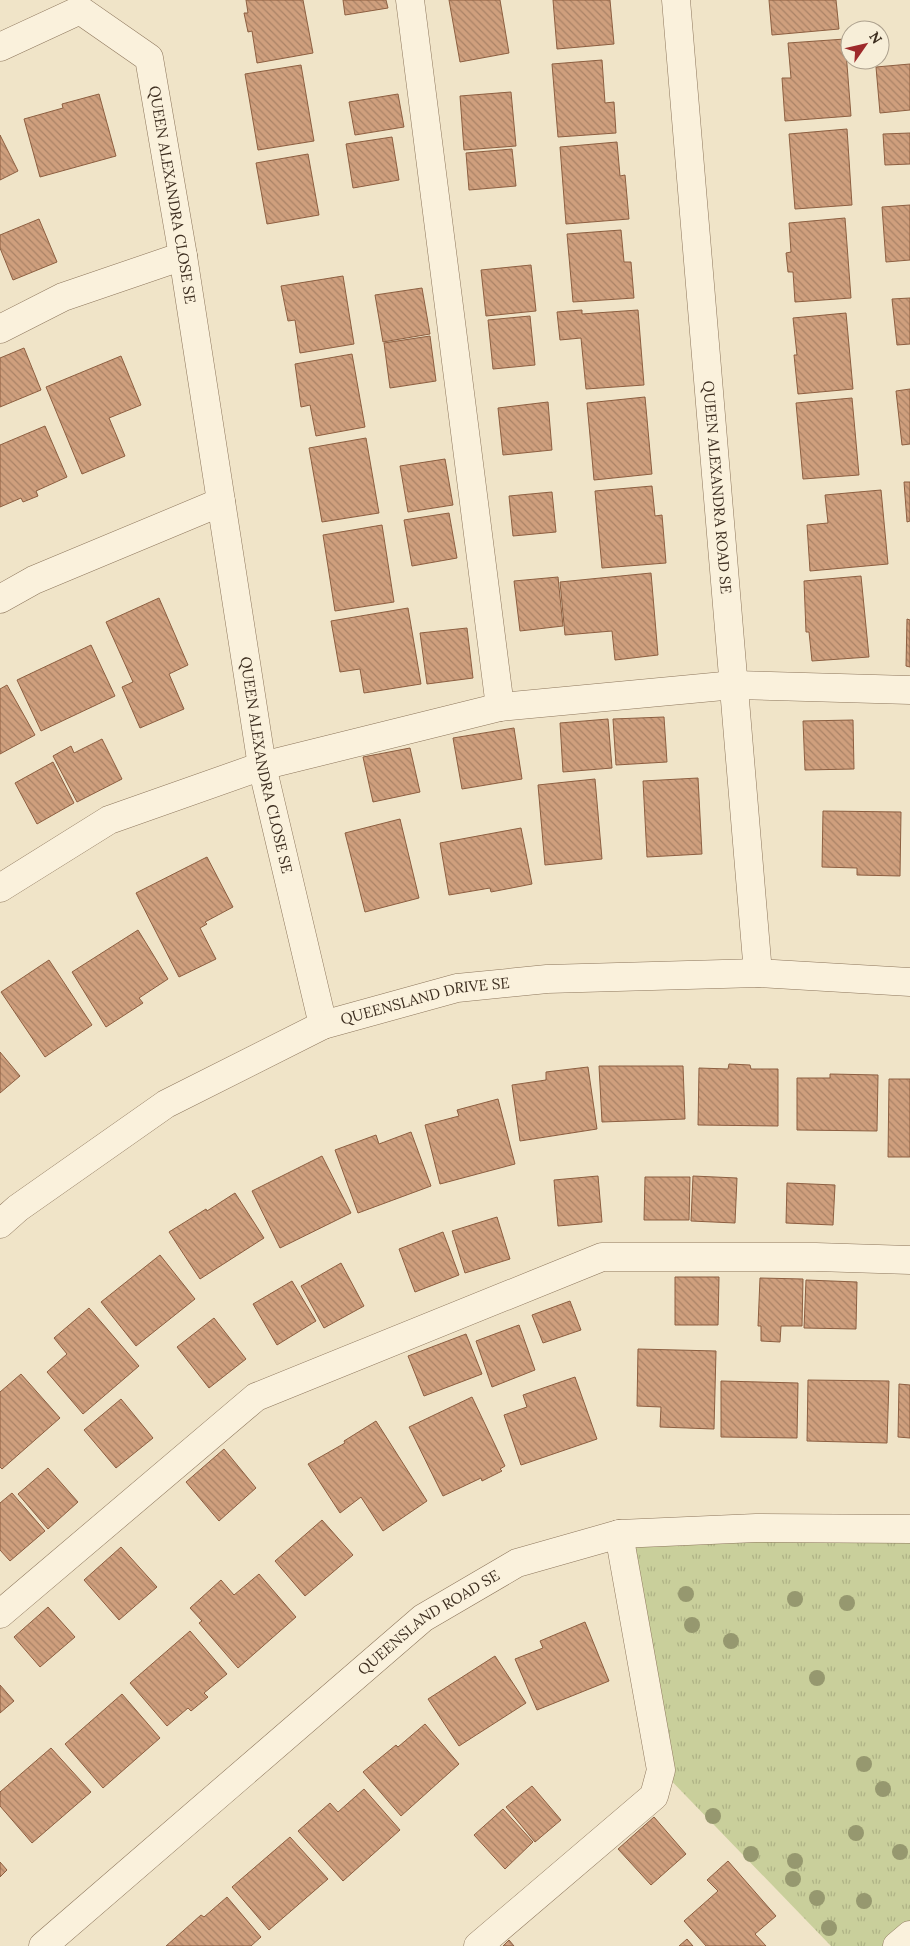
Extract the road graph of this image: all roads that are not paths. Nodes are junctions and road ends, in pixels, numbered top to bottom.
1 (410, 0) edge
2 (676, 0) edge
3 (0, 47) edge
4 (183, 256) junction
5 (0, 329) edge
6 (221, 502) junction
7 (0, 599) edge
8 (734, 685) junction
9 (910, 690) edge
10 (500, 707) junction
11 (262, 766) junction
12 (0, 888) edge
13 (758, 973) junction
14 (910, 982) edge
15 (323, 1024) junction
16 (0, 1224) edge
17 (910, 1260) edge
18 (910, 1529) edge
19 (619, 1534) junction
20 (0, 1614) edge
21 (910, 1935) edge
22 (43, 1946) edge
23 (478, 1946) edge
24 (897, 1946) edge

1 - 10 street
2 - 8 street, QUEEN ALEXANDRA ROAD SE
3 - 4 street, QUEEN ALEXANDRA CLOSE SE
4 - 5 street
4 - 6 street, QUEEN ALEXANDRA CLOSE SE
6 - 7 street
6 - 11 street, QUEEN ALEXANDRA CLOSE SE
8 - 9 street
8 - 10 street
8 - 13 street, QUEEN ALEXANDRA ROAD SE
10 - 11 street
11 - 12 street
11 - 15 street, QUEEN ALEXANDRA CLOSE SE
13 - 14 street, QUEENSLAND DRIVE SE
13 - 15 street, QUEENSLAND DRIVE SE
15 - 16 street, QUEENSLAND DRIVE SE
17 - 20 street
18 - 19 street, QUEENSLAND ROAD SE
19 - 22 street, QUEENSLAND ROAD SE
19 - 23 street
21 - 24 street

